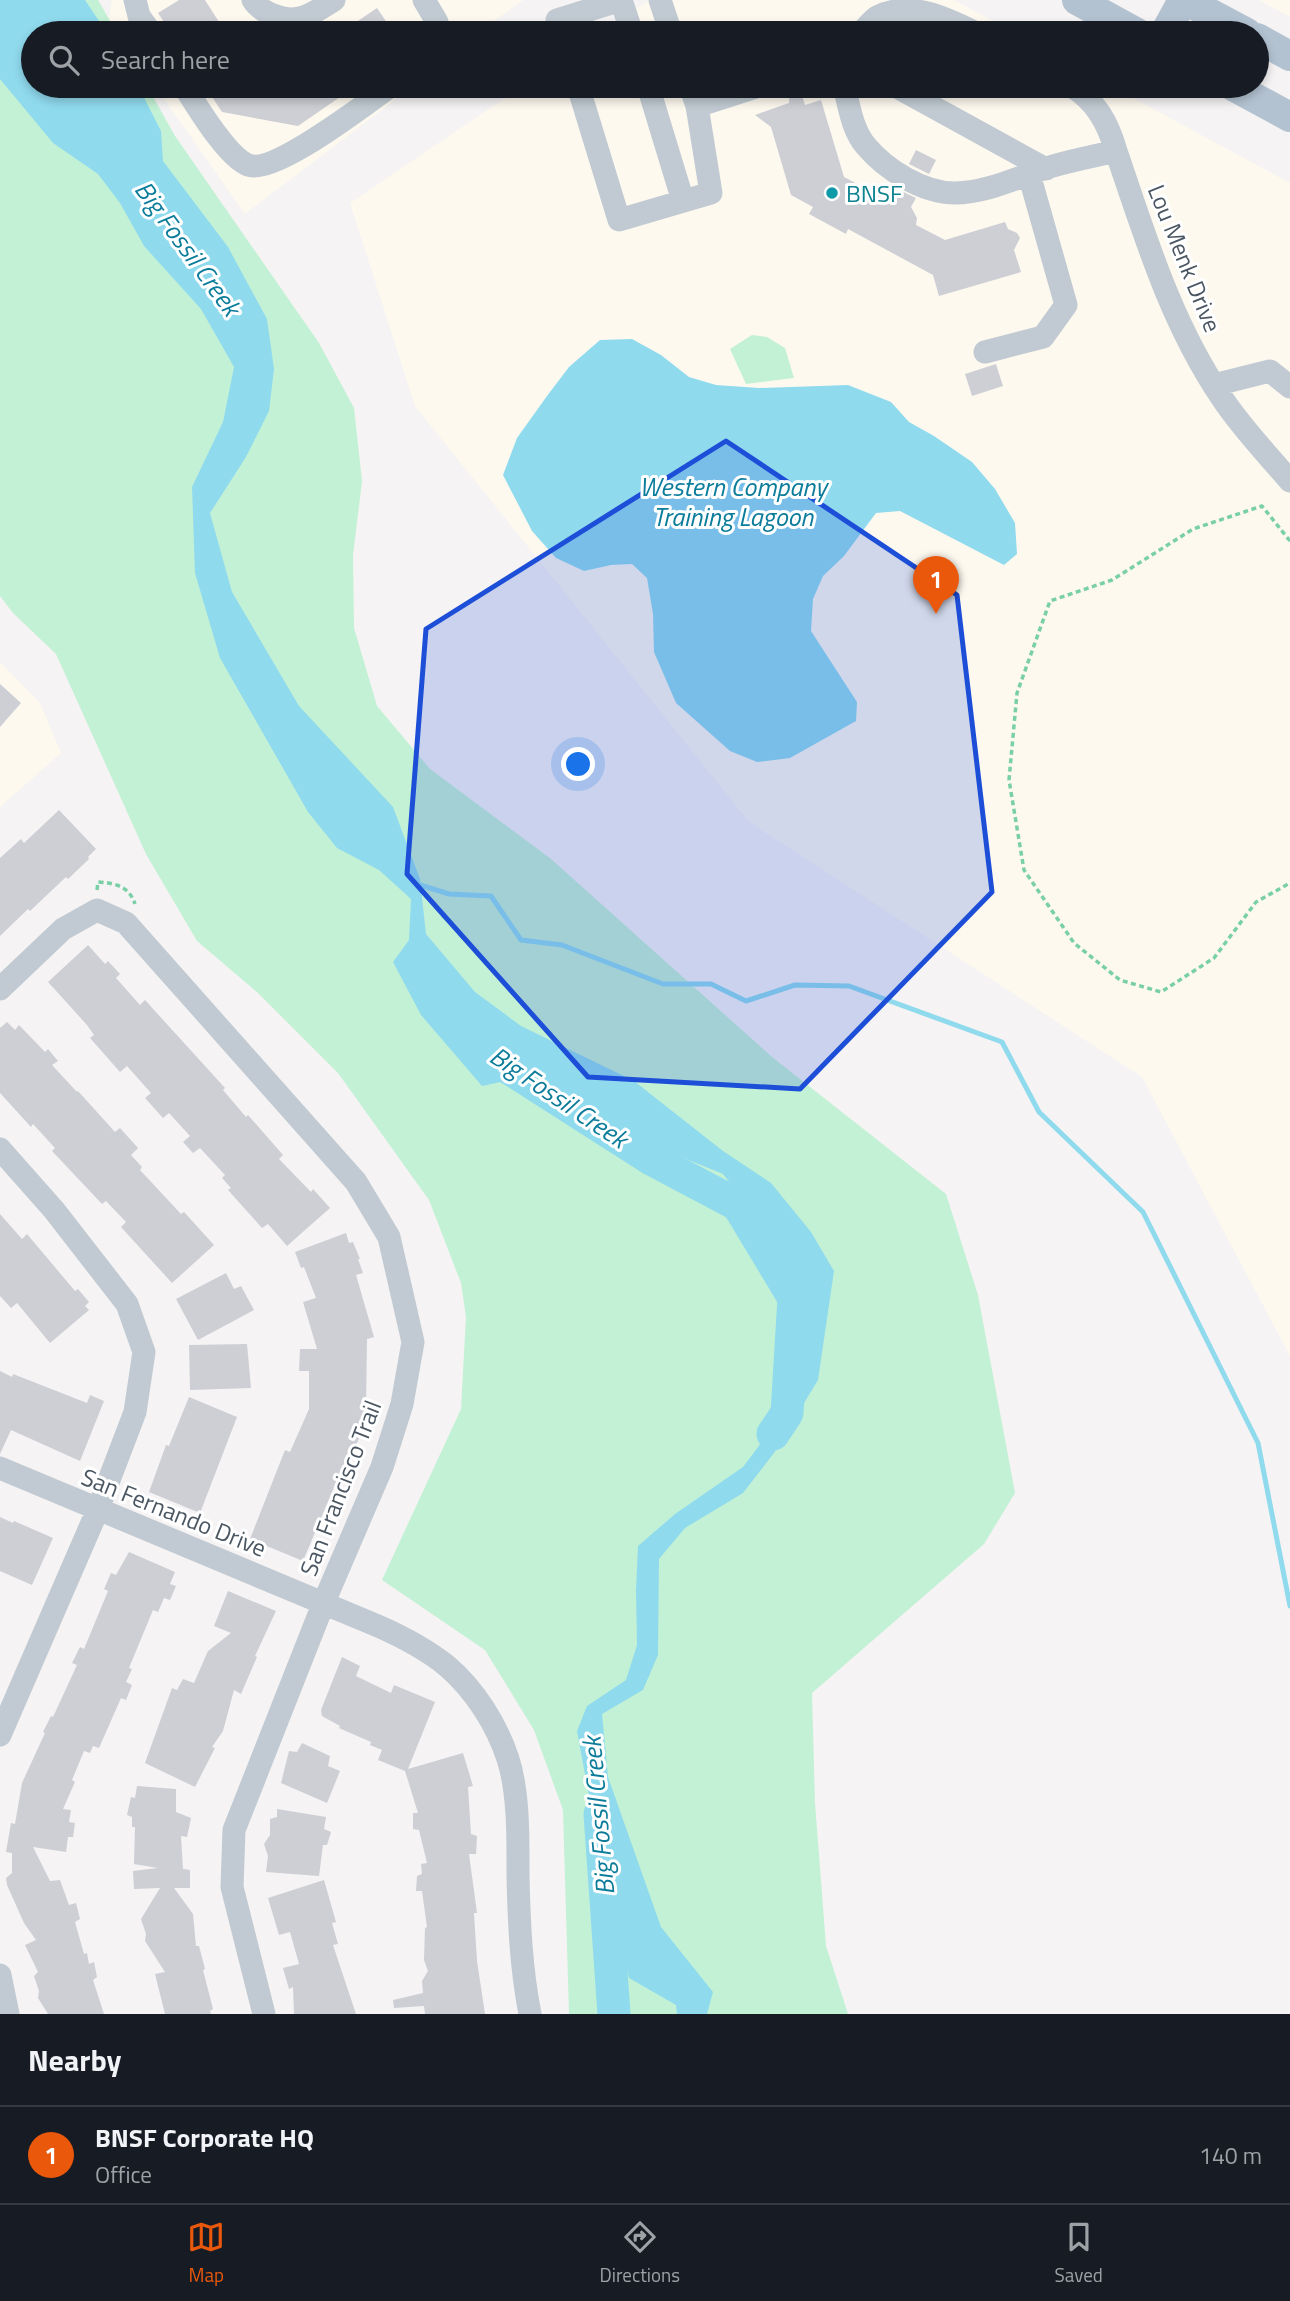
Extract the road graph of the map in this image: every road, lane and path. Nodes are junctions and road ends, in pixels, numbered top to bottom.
1 (135, 0) edge
2 (253, 0) edge
3 (334, 0) edge
4 (424, 0) edge
5 (621, 0) edge
6 (660, 0) edge
7 (1077, 0) edge
8 (1184, 0) edge
9 (142, 21) edge
10 (436, 21) edge
11 (557, 21) edge
12 (628, 21) edge
13 (667, 21) edge
14 (873, 21) edge
15 (948, 21) edge
16 (1115, 21) edge
17 (1172, 21) edge
18 (1224, 21) edge
19 (1269, 45) edge
20 (1290, 56) edge
21 (192, 98) edge
22 (374, 98) edge
23 (582, 98) edge
24 (652, 98) edge
25 (693, 98) edge
26 (847, 98) edge
27 (915, 98) edge
28 (1086, 98) edge
29 (1255, 98) edge
30 (1290, 117) edge
31 (1116, 151) junction
32 (1037, 172) junction
33 (683, 201) junction
34 (985, 352) dead end
35 (1214, 385) junction
36 (1290, 387) edge
37 (1290, 481) edge
38 (1290, 541) edge
39 (1290, 883) edge
40 (0, 989) edge
41 (0, 1149) edge
42 (0, 1468) edge
43 (98, 1509) junction
44 (324, 1602) junction
45 (0, 1734) edge
46 (0, 1975) edge
47 (8, 2014) edge
48 (264, 2014) edge
49 (530, 2014) edge

1 - 9 street
2 - 3 street
4 - 10 street
5 - 11 street
5 - 12 street
6 - 13 street
7 - 16 main road
8 - 17 main road
8 - 18 main road
14 - 15 street
19 - 20 main road
21 - 22 street
23 - 33 street
24 - 33 street
25 - 33 street
26 - 32 street
27 - 32 street
28 - 31 street, Lou Menk Drive
29 - 30 main road
31 - 32 street
31 - 35 street, Lou Menk Drive
32 - 34 street
35 - 36 street
35 - 37 street, Lou Menk Drive
38 - 39 path
40 - 44 street, San Francisco Trail
41 - 43 street
42 - 43 street, San Fernando Drive
43 - 44 street, San Fernando Drive
43 - 45 street
44 - 48 street, San Francisco Trail
44 - 49 street, San Fernando Drive
46 - 47 street

